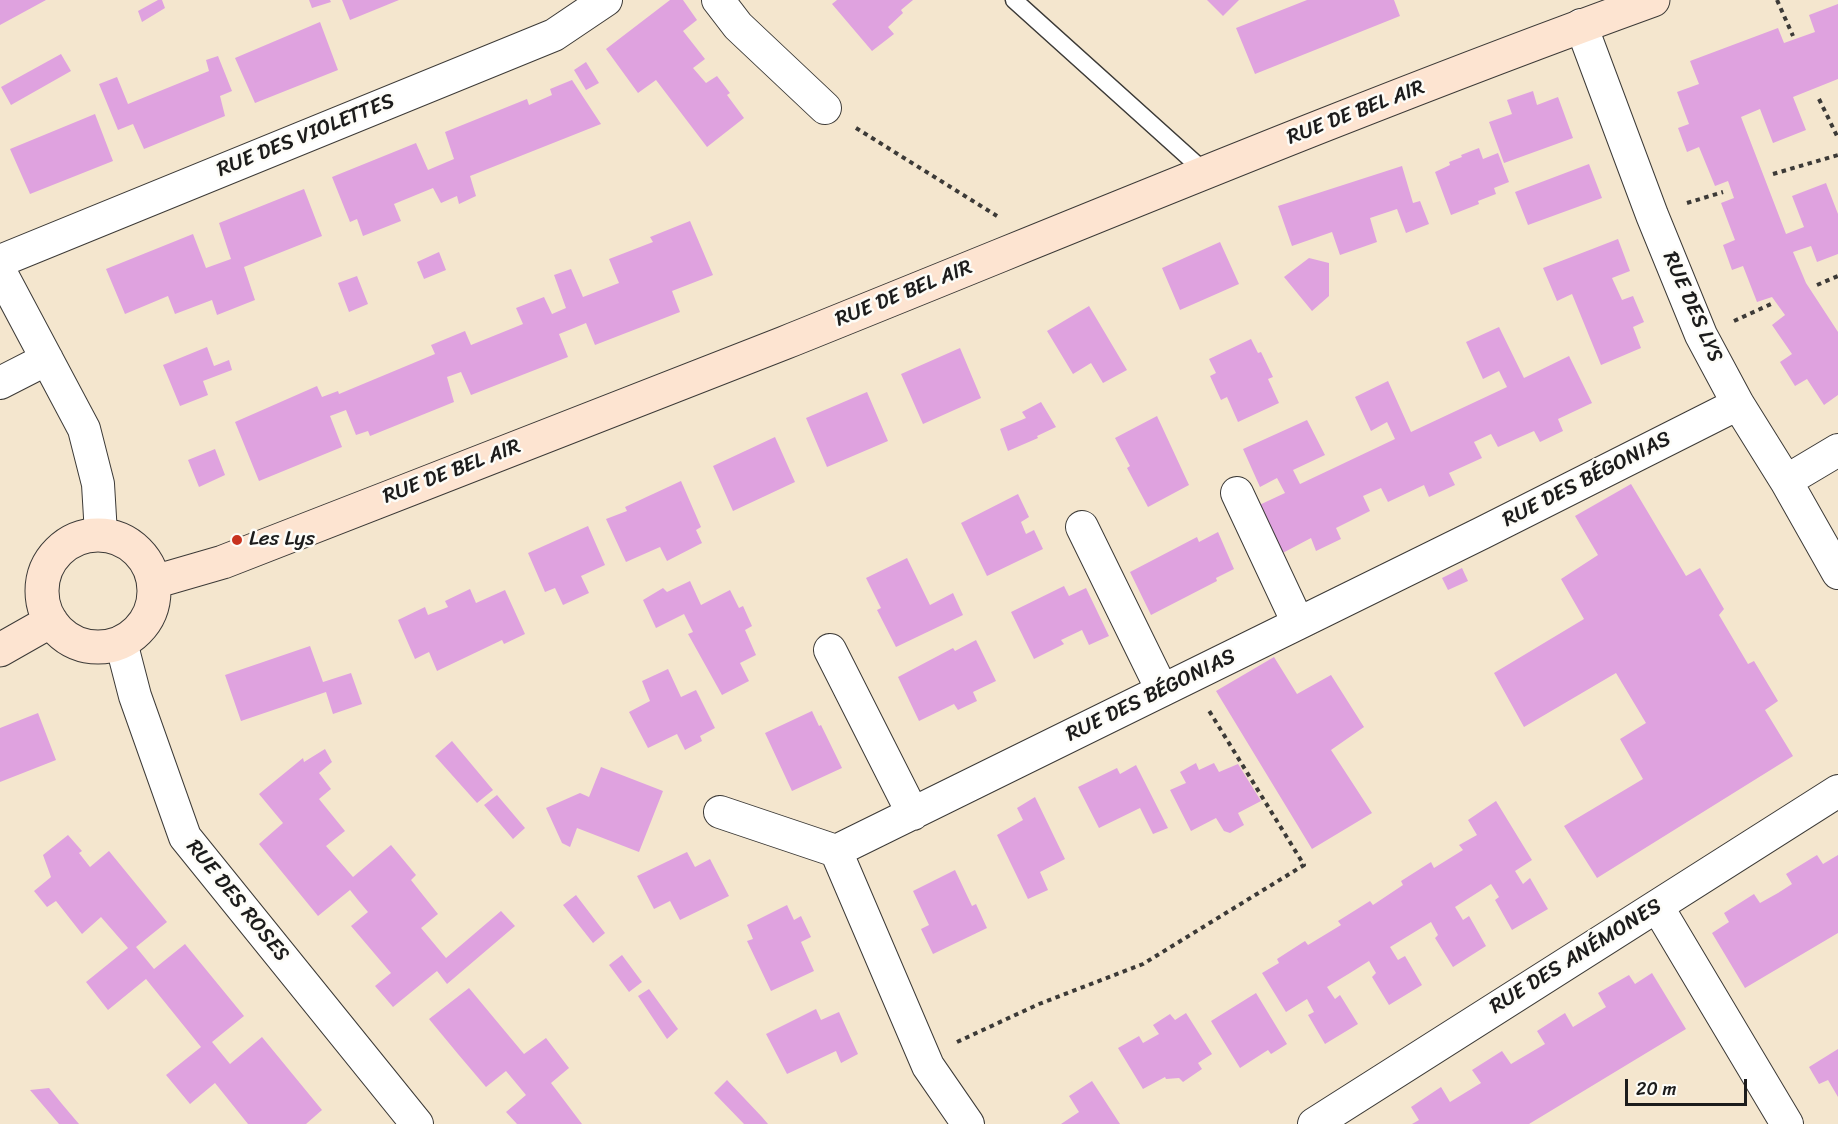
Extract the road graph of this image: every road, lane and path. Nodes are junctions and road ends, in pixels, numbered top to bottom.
1 (606, 0) edge
2 (718, 0) edge
3 (1014, 0) edge
4 (1653, 0) edge
5 (1777, 0) edge
6 (1581, 25) junction
7 (1793, 36) dead end
8 (1819, 99) dead end
9 (825, 108) joint
10 (1838, 138) edge
11 (1838, 155) edge
12 (1205, 172) junction
13 (1773, 174) dead end
14 (1037, 240) junction
15 (0, 261) edge
16 (0, 271) edge
17 (1838, 276) edge
18 (1817, 285) dead end
19 (47, 359) junction
20 (0, 383) edge
21 (1738, 404) junction
22 (1838, 450) edge
23 (1786, 481) junction
24 (1237, 493) dead end
25 (1082, 527) dead end
26 (101, 534) junction
27 (1838, 573) edge
28 (154, 582) junction
29 (51, 621) junction
30 (1298, 623) junction
31 (120, 642) junction
32 (0, 650) edge
33 (830, 650) dead end
34 (1176, 684) junction
35 (1838, 791) edge
36 (720, 812) dead end
37 (913, 814) junction
38 (836, 851) junction
39 (1657, 906) junction
40 (924, 1057) junction
41 (417, 1124) edge
42 (968, 1124) edge
43 (1314, 1124) edge
44 (1786, 1124) edge

1 - 15 street, RUE DES VIOLETTES
2 - 9 street
3 - 12 lane
4 - 6 main road, RUE DE BEL AIR
5 - 7 path
6 - 12 main road, RUE DE BEL AIR
6 - 21 street, RUE DES LYS
8 - 10 path
9 - 14 path
11 - 13 path
12 - 14 main road, RUE DE BEL AIR
14 - 28 main road, RUE DE BEL AIR
16 - 19 street
17 - 18 path
19 - 20 street
19 - 26 street
21 - 23 street, RUE DES LYS
21 - 30 street, RUE DES BÉGONIAS
22 - 23 street
23 - 27 street, RUE DES LYS
24 - 30 street
25 - 34 street
26 - 28 main road
26 - 29 main road
28 - 31 main road
29 - 31 main road
29 - 32 main road
30 - 34 street, RUE DES BÉGONIAS
31 - 41 street, RUE DES ROSES
33 - 37 street
34 - 37 street, RUE DES BÉGONIAS
34 - 40 path
35 - 39 street, RUE DES ANÉMONES
36 - 38 street
37 - 38 street, RUE DES BÉGONIAS
38 - 40 street
39 - 43 street, RUE DES ANÉMONES
39 - 44 street
40 - 42 street

